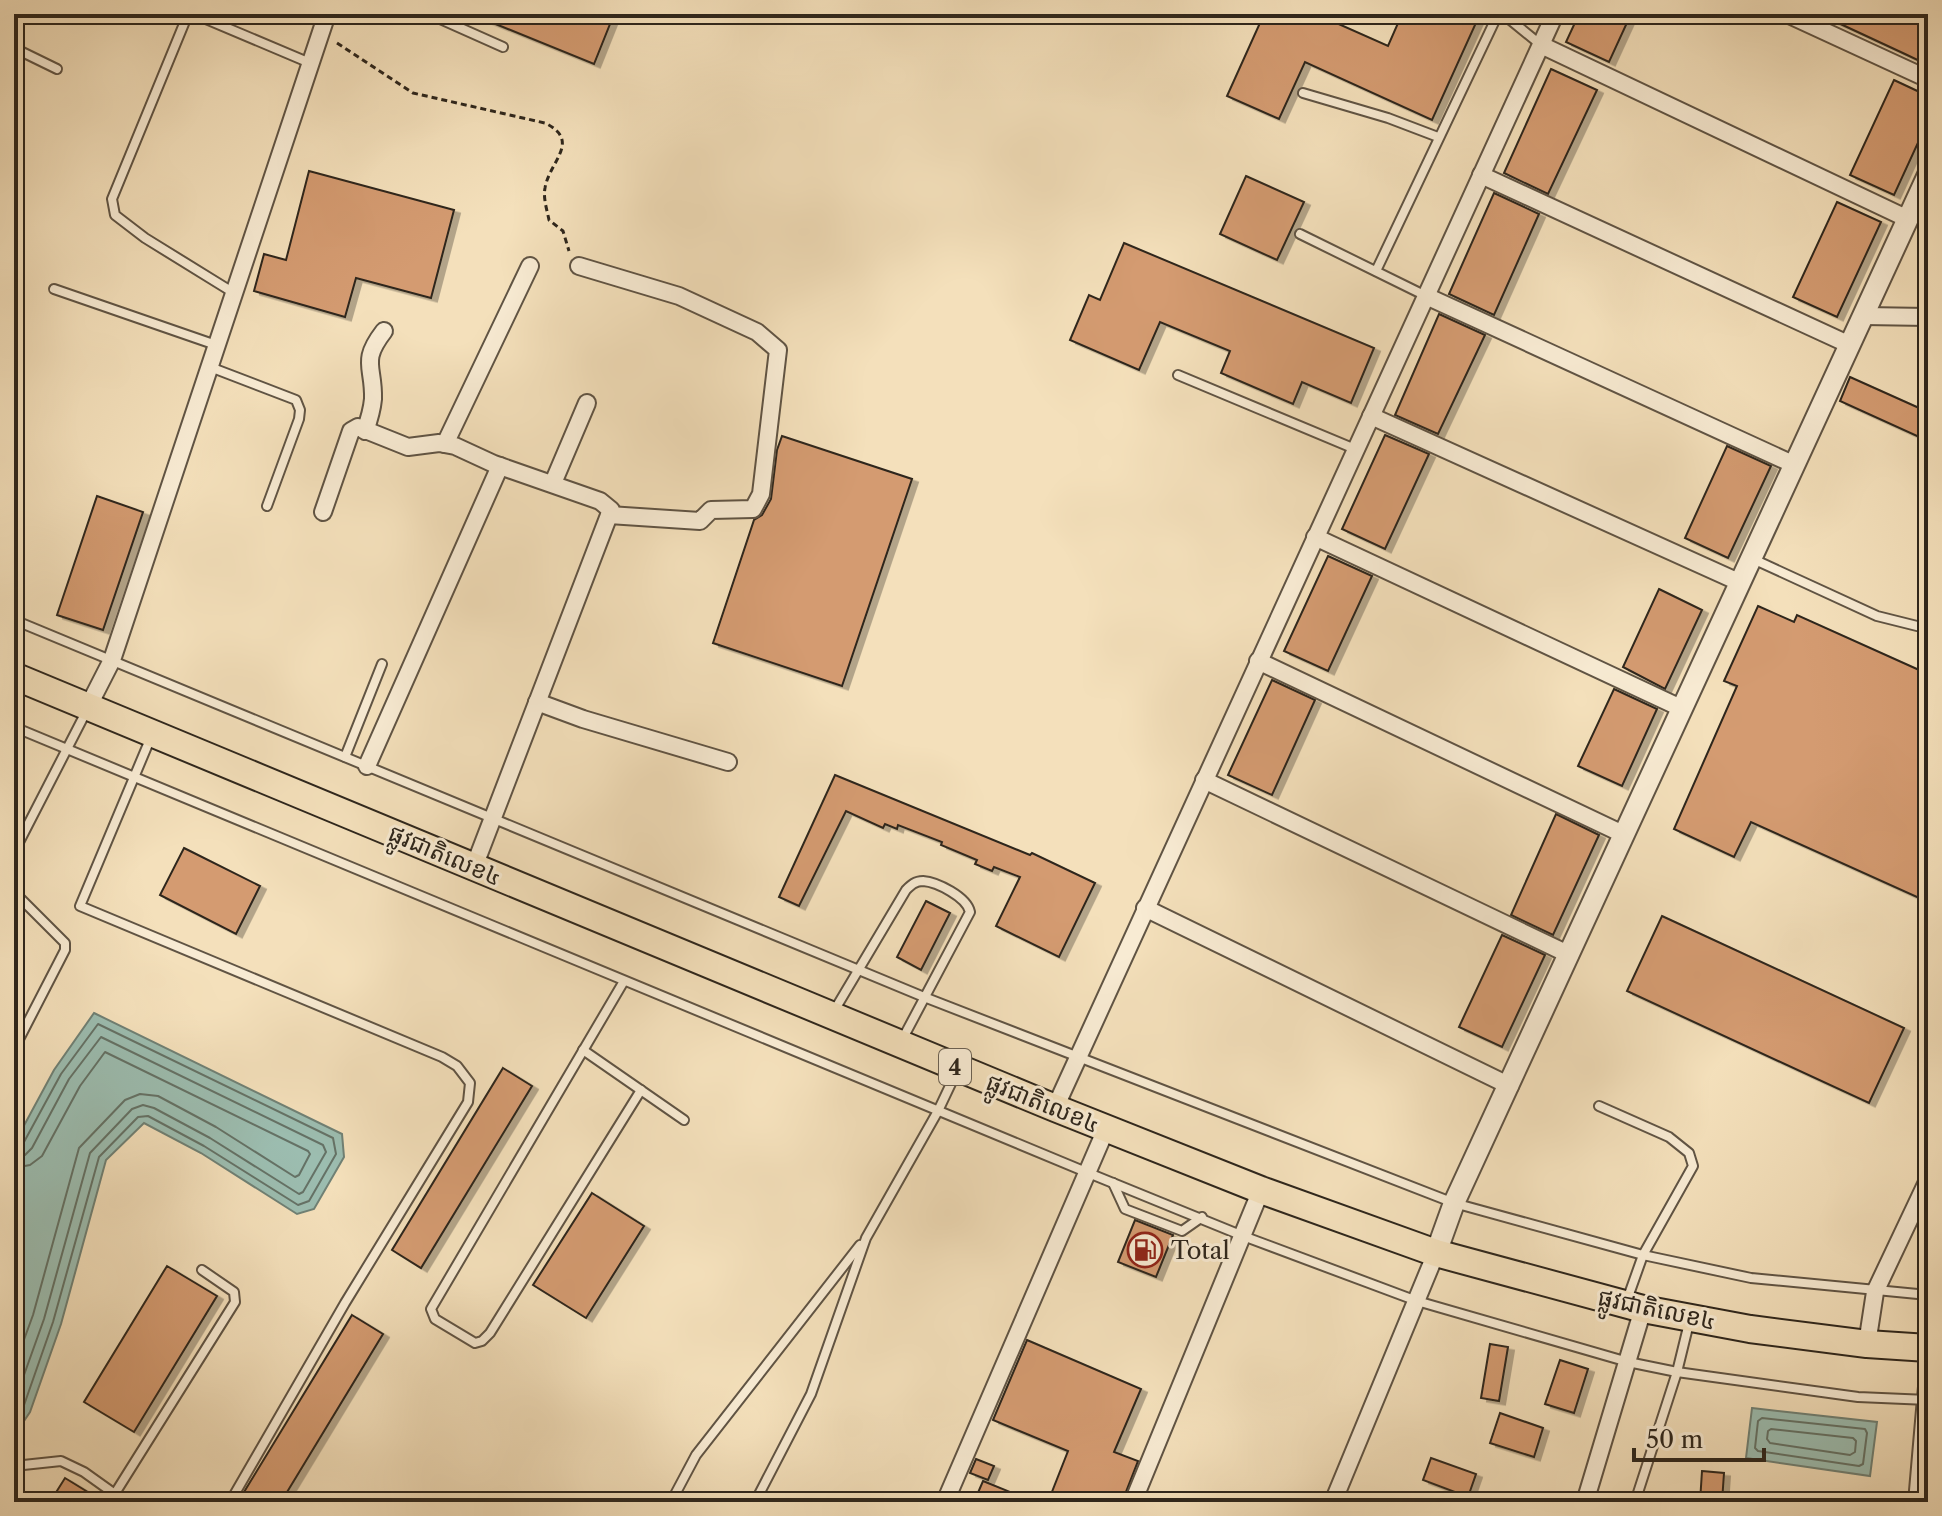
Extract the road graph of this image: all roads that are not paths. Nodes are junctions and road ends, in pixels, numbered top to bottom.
1 (191, 14) edge
2 (327, 14) edge
3 (429, 14) edge
4 (1500, 14) edge
5 (1555, 14) edge
6 (1787, 14) edge
7 (1541, 45) junction
8 (503, 47) dead end
9 (14, 48) edge
10 (310, 63) junction
11 (57, 69) dead end
12 (1928, 79) edge
13 (1303, 93) dead end
14 (1438, 137) junction
15 (1481, 175) junction
16 (1928, 175) edge
17 (1908, 219) junction
18 (1300, 234) dead end
19 (530, 266) dead end
20 (579, 266) road end
21 (1376, 271) junction
22 (54, 289) dead end
23 (234, 293) junction
24 (1426, 296) junction
25 (1864, 316) junction
26 (1928, 317) edge
27 (384, 331) dead end
28 (216, 345) junction
29 (1850, 345) junction
30 (209, 366) junction
31 (1178, 375) dead end
32 (587, 403) dead end
33 (1371, 416) junction
34 (365, 431) junction
35 (445, 444) junction
36 (1355, 449) junction
37 (1795, 465) junction
38 (500, 466) junction
39 (553, 483) junction
40 (267, 506) dead end
41 (323, 512) dead end
42 (609, 515) junction
43 (1315, 537) junction
44 (1752, 559) junction
45 (1741, 583) junction
46 (14, 620) edge
47 (1928, 625) edge
48 (112, 660) junction
49 (1258, 661) junction
50 (382, 664) dead end
51 (14, 676) edge
52 (537, 702) junction
53 (88, 707) junction
54 (1683, 709) junction
55 (14, 727) edge
56 (152, 733) junction
57 (65, 748) junction
58 (345, 757) junction
59 (728, 762) dead end
60 (367, 766) junction
61 (133, 776) junction
62 (1204, 780) junction
63 (492, 818) junction
64 (1625, 835) junction
65 (14, 852) edge
66 (474, 867) junction
67 (14, 892) edge
68 (1145, 908) junction
69 (1570, 955) junction
70 (858, 969) junction
71 (624, 981) junction
72 (924, 997) junction
73 (832, 1015) junction
74 (900, 1044) junction
75 (14, 1049) edge
76 (583, 1050) junction
77 (1079, 1056) junction
78 (959, 1068) junction
79 (1510, 1086) junction
80 (641, 1090) junction
81 (1599, 1106) dead end
82 (1055, 1108) junction
83 (938, 1111) junction
84 (684, 1120) dead end
85 (1106, 1129) junction
86 (1086, 1172) junction
87 (1928, 1180) edge
88 (1113, 1183) junction
89 (1261, 1190) junction
90 (1454, 1203) junction
91 (1202, 1217) junction
92 (1243, 1236) junction
93 (866, 1238) junction
94 (1436, 1253) junction
95 (1643, 1255) junction
96 (202, 1270) dead end
97 (1875, 1292) junction
98 (1928, 1295) edge
99 (1417, 1301) junction
100 (1634, 1307) junction
101 (1690, 1318) junction
102 (1867, 1344) junction
103 (1927, 1348) edge
104 (1628, 1362) junction
105 (1677, 1372) junction
106 (1926, 1400) edge
107 (14, 1466) edge
108 (114, 1495) junction
109 (672, 1499) edge
110 (126, 1502) edge
111 (230, 1502) edge
112 (689, 1502) edge
113 (755, 1502) edge
114 (945, 1502) edge
115 (1133, 1502) edge
116 (1333, 1502) edge
117 (1585, 1502) edge
118 (1635, 1502) edge
119 (1913, 1502) edge

1 - 10 lane
1 - 23 lane
2 - 10 street
3 - 8 lane
4 - 7 lane
4 - 14 lane
5 - 7 street
6 - 12 street
7 - 15 street
7 - 17 street
9 - 11 lane
10 - 23 street
13 - 14 lane
14 - 21 lane
15 - 24 street
15 - 29 street
16 - 17 street
17 - 25 street
18 - 21 lane
19 - 35 street
20 - 42 street
21 - 24 lane
22 - 28 lane
23 - 28 street
24 - 33 street
24 - 37 street
25 - 26 street
25 - 29 street
27 - 34 street
28 - 30 street
29 - 37 street
30 - 40 lane
30 - 48 street
31 - 36 lane
32 - 39 street
33 - 36 street
33 - 45 street
34 - 35 street
34 - 41 street
35 - 38 street
36 - 43 street
37 - 44 street
38 - 39 street
38 - 60 street
39 - 42 street
42 - 52 street
43 - 49 street
43 - 54 street
44 - 45 street
44 - 47 lane
45 - 54 street
46 - 48 lane
48 - 53 street
48 - 58 lane
49 - 62 street
49 - 64 street
50 - 58 lane
51 - 53 highway, ផ្លូវជាតិលេខ៤ / 4
52 - 59 street
52 - 63 street
53 - 56 highway, ផ្លូវជាតិលេខ៤ / 4
53 - 57 lane
54 - 64 street
55 - 57 lane
56 - 61 lane
56 - 66 highway, ផ្លូវជាតិលេខ៤ / 4
57 - 61 lane
57 - 65 lane
58 - 60 lane
60 - 63 lane
61 - 71 lane
61 - 111 lane
62 - 68 street
62 - 69 street
63 - 66 street
63 - 70 lane
64 - 69 street
66 - 73 highway, ផ្លូវជាតិលេខ៤ / 4
67 - 75 lane
68 - 77 street
68 - 79 street
69 - 79 street
70 - 72 lane
70 - 72 lane
70 - 73 lane
71 - 76 lane
71 - 83 lane
72 - 74 lane
72 - 77 lane
73 - 74 highway, ផ្លូវជាតិលេខ៤ / 4
74 - 78 highway, ផ្លូវជាតិលេខ៤ / 4
76 - 80 lane
76 - 80 lane
77 - 82 street
77 - 90 lane
78 - 82 highway, ផ្លូវជាតិលេខ៤ / 4
78 - 83 lane
79 - 90 street
80 - 84 lane
81 - 95 lane
82 - 85 highway, ផ្លូវជាតិលេខ៤ / 4
83 - 86 lane
83 - 93 lane
85 - 86 street
85 - 89 highway, ផ្លូវជាតិលេខ៤ / 4
86 - 88 lane
86 - 114 street
87 - 97 street
88 - 91 lane
88 - 91 lane
89 - 92 street
89 - 94 highway, ផ្លូវជាតិលេខ៤ / 4
90 - 94 street
90 - 95 lane
91 - 92 lane
92 - 99 lane
92 - 115 street
93 - 109 lane
93 - 113 lane
94 - 99 street
94 - 100 highway, ផ្លូវជាតិលេខ៤ / 4
95 - 97 lane
95 - 100 lane
96 - 108 lane
97 - 98 lane
97 - 102 street
99 - 104 lane
99 - 116 street
100 - 101 highway, ផ្លូវជាតិលេខ៤ / 4
100 - 104 street
101 - 102 highway, ផ្លូវជាតិលេខ៤ / 4
101 - 105 lane
102 - 103 highway, ផ្លូវជាតិលេខ៤ / 4
103 - 106 lane
104 - 105 lane
104 - 117 street
105 - 106 lane
105 - 118 lane
106 - 119 lane
107 - 108 lane
108 - 110 lane
109 - 112 lane

